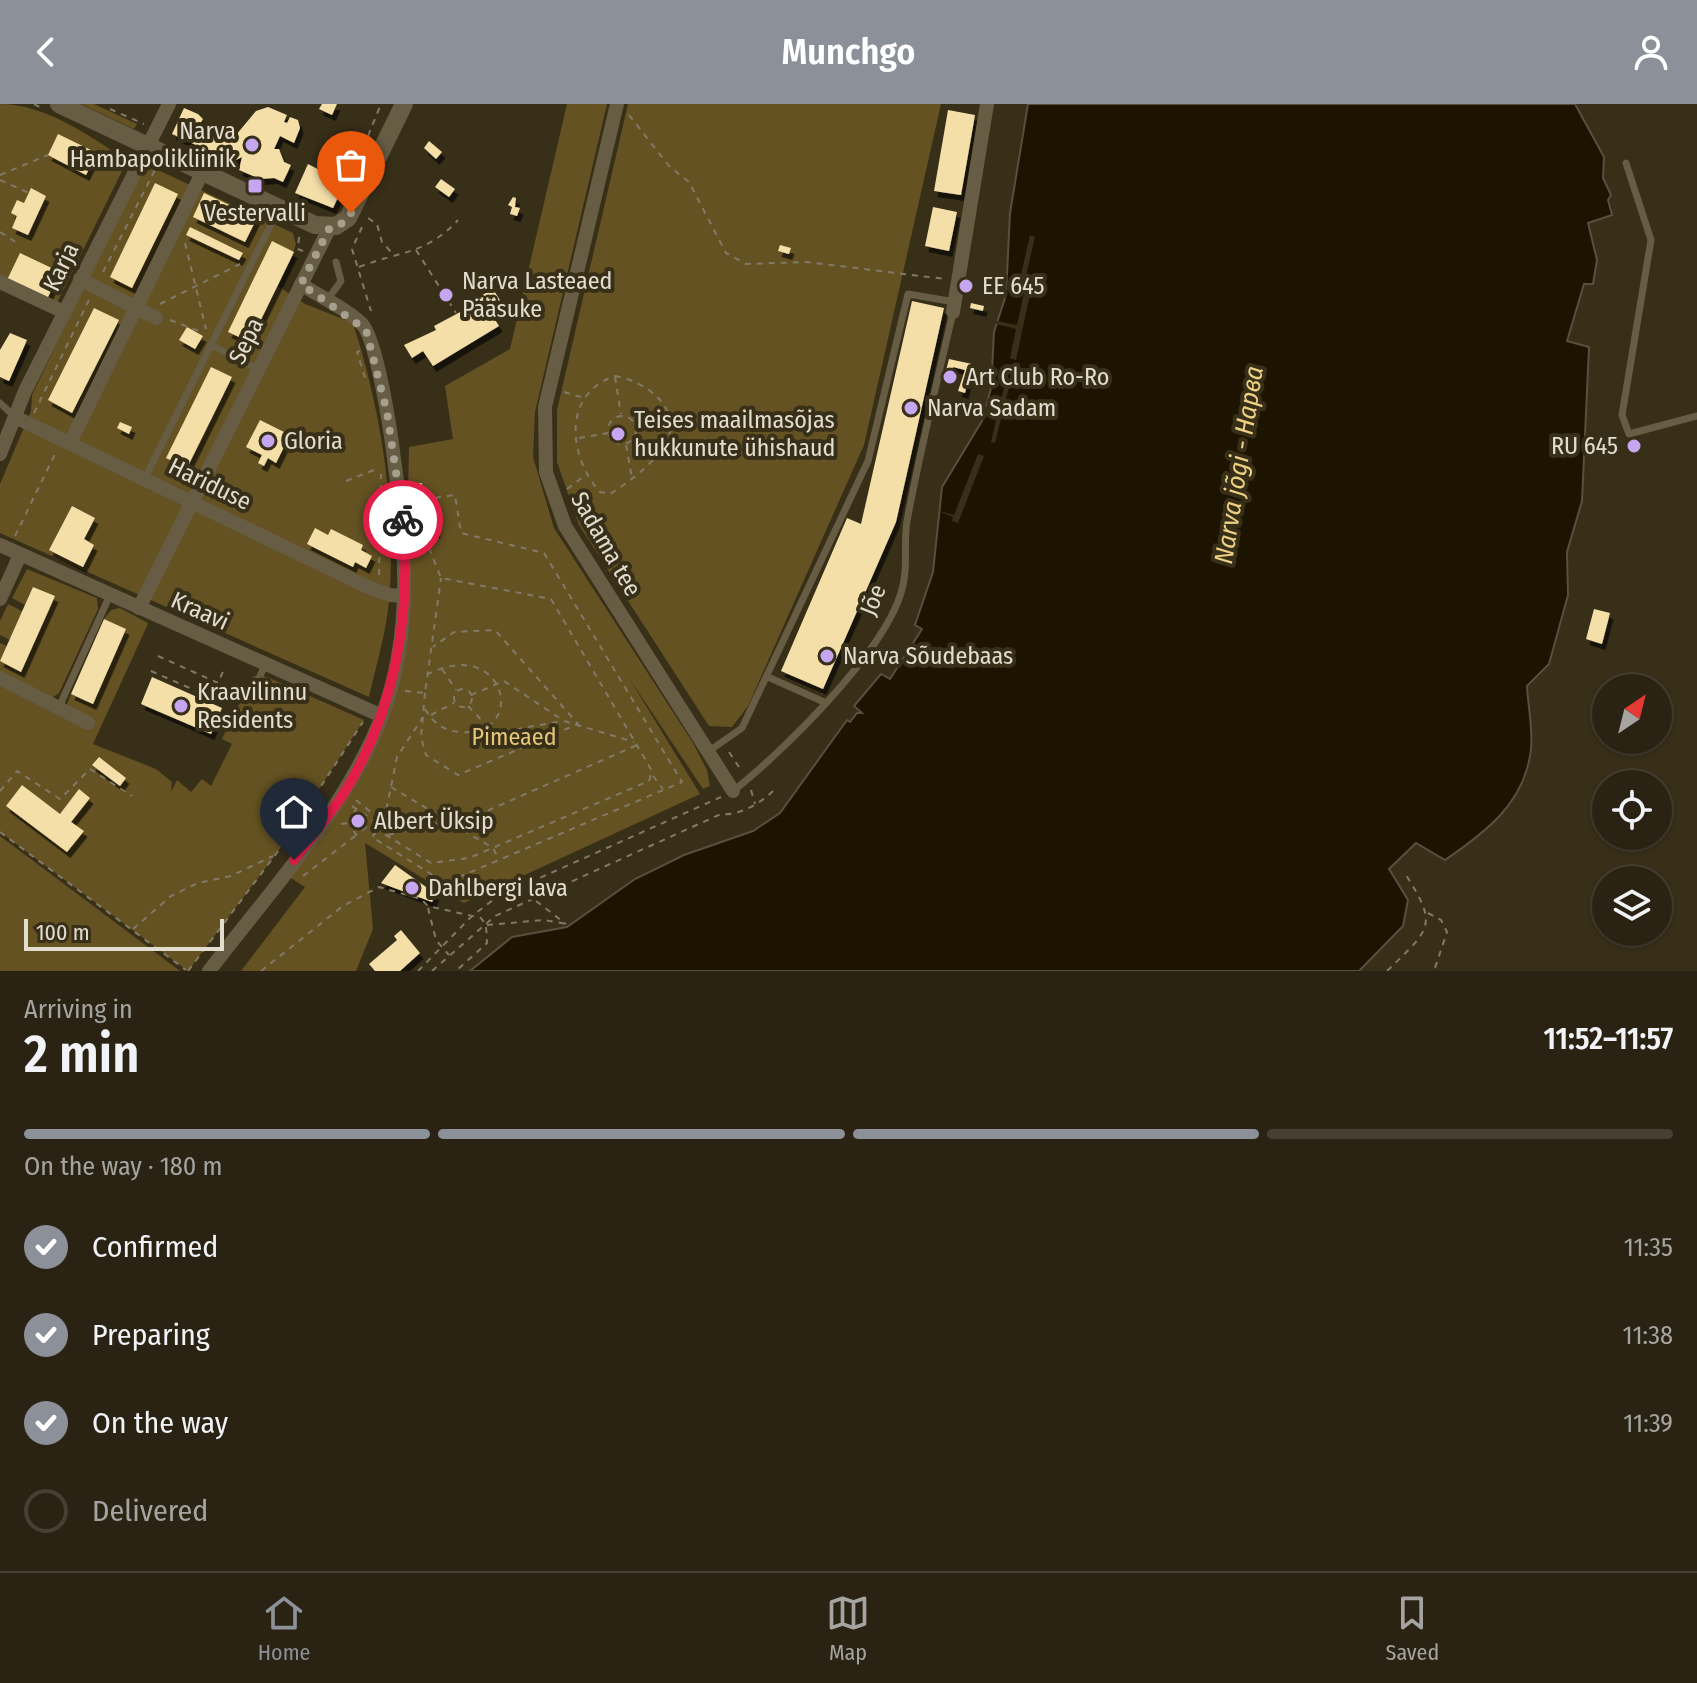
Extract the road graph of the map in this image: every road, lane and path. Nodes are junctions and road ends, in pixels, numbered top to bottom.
1 (59, 104) edge
2 (169, 104) edge
3 (381, 104) edge
4 (404, 104) edge
5 (617, 104) edge
6 (987, 104) edge
7 (109, 109) dead end
8 (624, 121) dead end
9 (151, 138) junction
10 (48, 155) dead end
11 (356, 163) dead end
12 (1626, 163) dead end
13 (203, 171) junction
14 (0, 178) edge
15 (29, 193) dead end
16 (279, 208) junction
17 (367, 218) dead end
18 (458, 220) dead end
19 (330, 227) junction
20 (175, 230) junction
21 (0, 232) edge
22 (17, 243) dead end
23 (415, 249) junction
24 (393, 254) junction
25 (255, 256) junction
26 (336, 262) dead end
27 (358, 268) dead end
28 (80, 279) junction
29 (958, 281) junction
30 (0, 282) edge
31 (301, 284) junction
32 (198, 285) junction
33 (327, 301) junction
34 (954, 307) junction
35 (64, 312) junction
36 (146, 313) junction
37 (456, 313) dead end
38 (213, 341) junction
39 (371, 348) junction
40 (258, 369) junction
41 (615, 376) junction
42 (368, 391) dead end
43 (582, 398) junction
44 (559, 400) dead end
45 (0, 403) edge
46 (621, 415) junction
47 (669, 416) junction
48 (1697, 416) edge
49 (15, 417) junction
50 (636, 426) junction
51 (608, 433) junction
52 (578, 438) junction
53 (70, 443) junction
54 (626, 444) junction
55 (56, 451) dead end
56 (0, 454) edge
57 (380, 462) dead end
58 (380, 468) junction
59 (587, 474) junction
60 (145, 478) junction
61 (632, 479) junction
62 (346, 481) dead end
63 (560, 494) dead end
64 (194, 500) junction
65 (6, 543) edge
66 (20, 555) junction
67 (441, 578) junction
68 (377, 590) junction
69 (110, 595) junction
70 (404, 596) junction
71 (0, 599) edge
72 (139, 608) junction
73 (433, 647) junction
74 (158, 656) dead end
75 (265, 665) junction
76 (441, 668) junction
77 (224, 669) dead end
78 (151, 671) dead end
79 (428, 674) junction
80 (768, 677) junction
81 (0, 678) edge
82 (218, 683) junction
83 (496, 684) junction
84 (403, 691) dead end
85 (457, 691) junction
86 (425, 693) junction
87 (471, 695) junction
88 (251, 696) dead end
89 (824, 702) junction
90 (455, 703) junction
91 (424, 706) junction
92 (468, 706) junction
93 (59, 707) junction
94 (376, 714) junction
95 (429, 715) junction
96 (423, 716) junction
97 (564, 721) junction
98 (88, 723) dead end
99 (578, 724) junction
100 (487, 727) junction
101 (723, 741) junction
102 (636, 744) junction
103 (709, 751) junction
104 (650, 775) junction
105 (747, 780) junction
106 (391, 787) junction
107 (776, 788) dead end
108 (663, 790) junction
109 (0, 791) edge
110 (733, 791) junction
111 (132, 796) dead end
112 (352, 797) dead end
113 (755, 804) junction
114 (356, 822) dead end
115 (445, 822) junction
116 (350, 823) junction
117 (384, 823) junction
118 (455, 825) junction
119 (331, 826) dead end
120 (378, 830) junction
121 (0, 832) edge
122 (356, 835) junction
123 (387, 836) junction
124 (493, 848) junction
125 (275, 856) junction
126 (499, 860) junction
127 (1404, 872) dead end
128 (298, 879) dead end
129 (535, 900) junction
130 (428, 906) junction
131 (1427, 913) junction
132 (472, 916) junction
133 (486, 925) junction
134 (133, 930) junction
135 (441, 947) junction
136 (449, 955) junction
137 (188, 971) edge
138 (209, 971) edge
139 (261, 971) edge
140 (418, 971) edge
141 (432, 971) edge
142 (456, 971) edge
143 (1387, 971) edge
144 (1434, 971) edge

1 - 9 street
2 - 9 street, Karja
3 - 11 path
4 - 19 street, Sepa
5 - 103 street, Sadama tee
6 - 29 street, Jõe
7 - 9 path
8 - 29 path
9 - 13 street
9 - 28 street, Karja
10 - 14 path
12 - 48 lane
13 - 16 street
13 - 20 street
14 - 15 path
16 - 19 street
16 - 25 lane
17 - 24 path
18 - 23 path
19 - 31 street, Sepa
20 - 32 path
20 - 36 street
21 - 22 path
23 - 24 path
23 - 37 path
24 - 27 path
25 - 32 path
25 - 38 lane
26 - 33 lane
28 - 35 street, Karja
28 - 36 street
29 - 34 street, Jõe
30 - 35 street
31 - 33 street
31 - 40 street, Sepa
32 - 36 path
32 - 38 path
33 - 39 street
34 - 80 lane
34 - 89 lane, Jõe
35 - 49 street, Karja
36 - 38 path
36 - 53 street
38 - 40 lane
38 - 60 lane
39 - 42 path
39 - 70 street
40 - 64 street, Sepa
41 - 43 path
41 - 46 path
41 - 47 path
43 - 44 path
43 - 52 path
45 - 49 lane, Hariduse
46 - 50 path
46 - 51 path
47 - 50 path
47 - 61 path
49 - 53 street, Hariduse
49 - 56 street, Karja
50 - 54 path
51 - 52 path
51 - 54 path
52 - 59 path
53 - 60 street, Hariduse
54 - 61 path
55 - 65 path
57 - 58 path
58 - 62 path
58 - 68 path
59 - 61 path
59 - 63 path
60 - 64 street, Hariduse
64 - 68 street, Hariduse
64 - 72 street, Sepa
65 - 66 street, Kraavi
66 - 69 street, Kraavi
66 - 71 street
67 - 73 path
67 - 102 path
67 - 108 path
68 - 70 street, Hariduse
69 - 72 street, Kraavi
69 - 93 lane
70 - 94 street
72 - 75 street, Kraavi
73 - 79 path
73 - 99 path
74 - 82 path
75 - 88 lane
75 - 94 street, Kraavi
76 - 79 path
76 - 83 path
76 - 85 path
77 - 82 path
78 - 82 path
79 - 86 path
80 - 89 lane
80 - 101 lane
81 - 93 street
83 - 87 path
83 - 97 path
83 - 100 path
84 - 86 path
85 - 87 path
85 - 90 path
86 - 91 path
87 - 92 path
89 - 105 lane, Jõe
90 - 92 path
90 - 95 path
91 - 95 path
91 - 96 path
92 - 100 path
93 - 98 street
94 - 125 path
94 - 138 street
95 - 100 path
96 - 99 path
96 - 106 path
97 - 99 path
97 - 100 path
99 - 102 path
101 - 103 lane
101 - 105 path
102 - 104 path
102 - 118 path
103 - 110 street, Sadama tee
104 - 108 path
104 - 124 path
105 - 110 lane, Jõe
105 - 113 path
106 - 115 path
106 - 117 path
107 - 113 path
108 - 126 path
109 - 111 path
110 - 132 path
112 - 117 path
113 - 129 path
114 - 116 path
115 - 118 path
115 - 123 path
116 - 119 path
116 - 122 path
116 - 122 path
117 - 120 path
118 - 124 path
120 - 123 path
120 - 126 path
121 - 134 path
122 - 128 path
123 - 124 path
124 - 126 path
125 - 134 path
125 - 137 path
127 - 131 path
129 - 133 path
129 - 133 path
130 - 132 path
130 - 135 path
130 - 139 path
131 - 143 path
131 - 144 path
132 - 133 path
132 - 135 path
133 - 136 path
133 - 142 path
134 - 137 path
135 - 136 path
135 - 140 path
136 - 141 path

